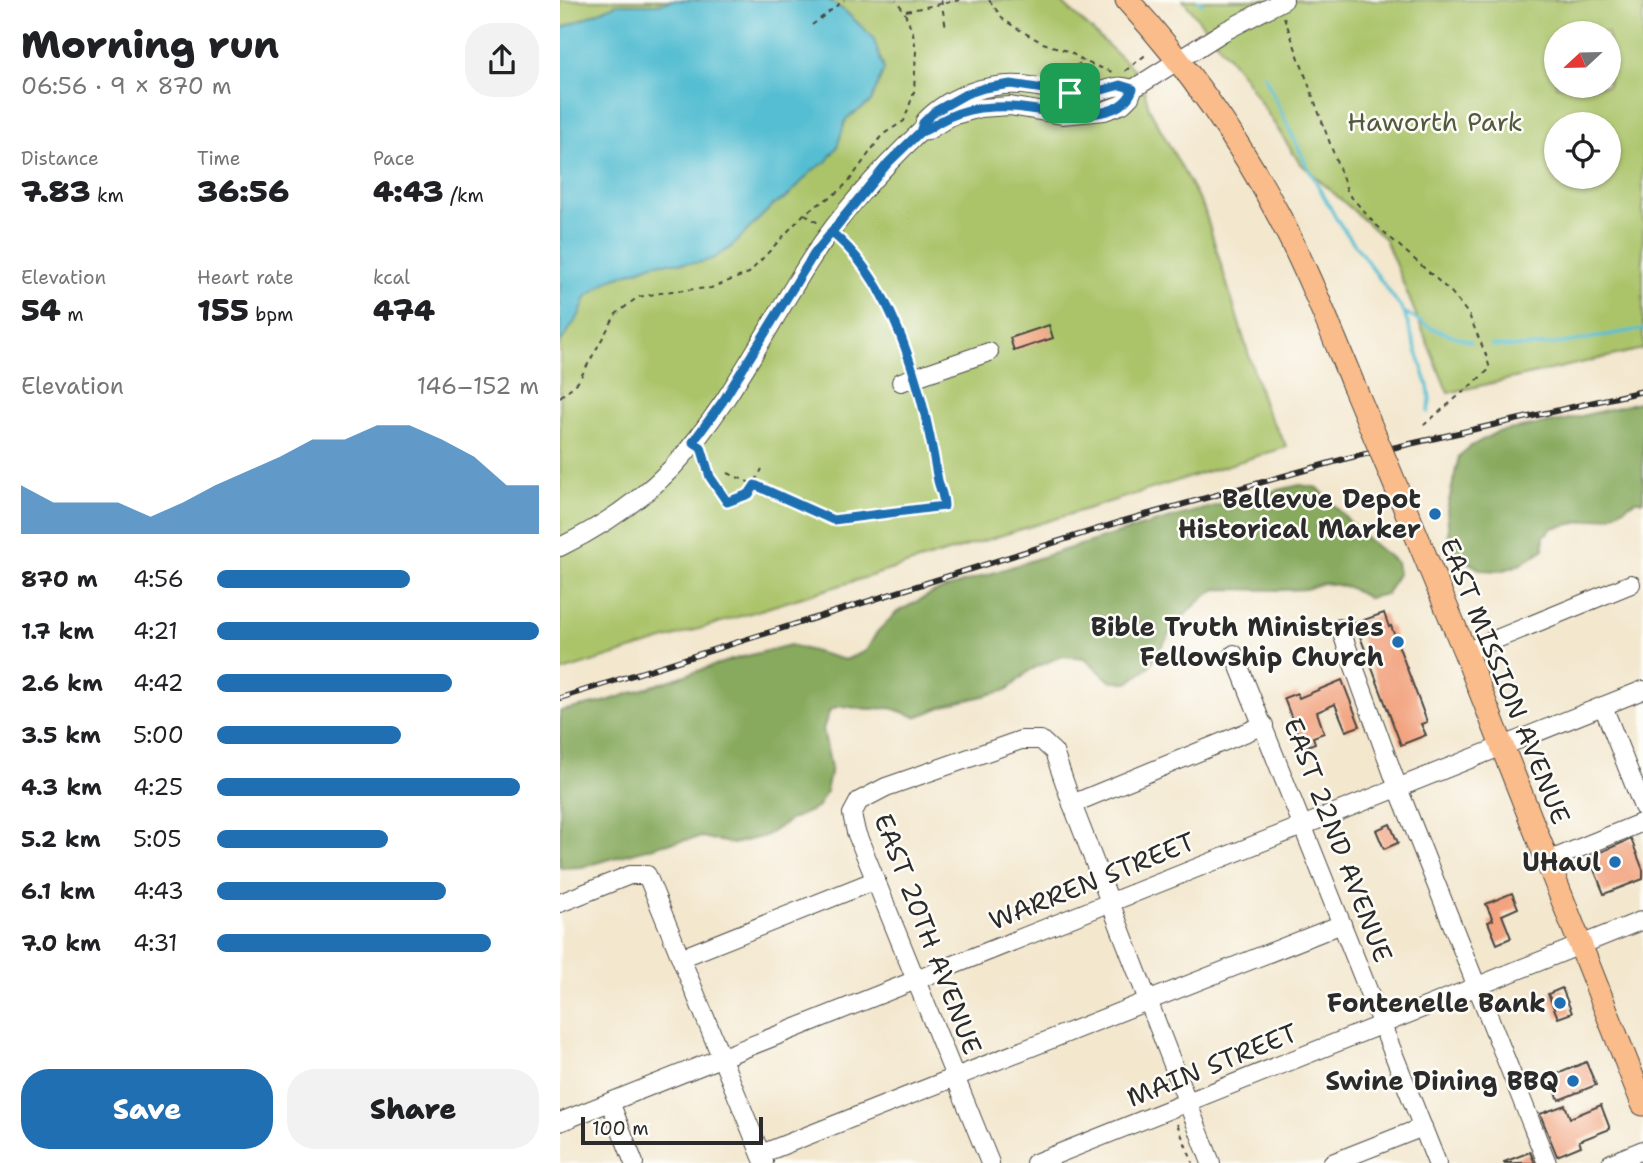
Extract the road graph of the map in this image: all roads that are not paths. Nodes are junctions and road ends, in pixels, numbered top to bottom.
1 (1127, 0) edge
2 (1281, 1) edge
3 (1179, 61) junction
4 (1133, 89) junction
5 (1054, 92) junction
6 (1049, 113) junction
7 (920, 132) junction
8 (989, 352) dead end
9 (907, 380) road end
10 (560, 547) edge
11 (1631, 584) dead end
12 (1340, 628) dead end
13 (1465, 652) junction
14 (1234, 654) dead end
15 (1643, 691) edge
16 (1603, 706) junction
17 (1264, 725) junction
18 (1502, 746) junction
19 (1398, 788) junction
20 (1072, 804) junction
21 (1643, 807) edge
22 (1643, 822) edge
23 (1303, 826) junction
24 (1548, 861) junction
25 (876, 880) junction
26 (1111, 901) junction
27 (560, 903) edge
28 (1643, 920) edge
29 (1342, 924) junction
30 (1580, 945) junction
31 (681, 958) junction
32 (917, 978) junction
33 (1478, 986) junction
34 (1149, 1000) junction
35 (1382, 1025) junction
36 (722, 1057) junction
37 (956, 1077) junction
38 (610, 1102) junction
39 (1643, 1104) edge
40 (1180, 1106) junction
41 (560, 1122) edge
42 (1423, 1126) junction
43 (1643, 1150) edge
44 (762, 1158) edge
45 (634, 1163) edge
46 (990, 1163) edge
47 (1035, 1163) edge
48 (1211, 1163) edge
49 (1332, 1163) edge
50 (1437, 1163) edge
51 (1547, 1163) edge
52 (1611, 1163) edge

1 - 3 main road, EAST MISSION AVENUE
2 - 3 street
3 - 4 street
3 - 13 main road, EAST MISSION AVENUE, bridge
4 - 5 street
4 - 6 street
5 - 6 street
5 - 7 street
6 - 7 street
7 - 10 street
8 - 9 street
11 - 13 street
12 - 19 street
13 - 18 main road, EAST MISSION AVENUE
14 - 17 street, EAST 22ND AVENUE
15 - 16 street, WARREN STREET
16 - 18 street, WARREN STREET
16 - 21 street
17 - 20 street
17 - 23 street, EAST 22ND AVENUE
18 - 19 street, WARREN STREET
18 - 24 main road, EAST MISSION AVENUE
19 - 23 street, WARREN STREET
19 - 33 street
20 - 25 street, EAST 20TH AVENUE
20 - 26 street, EAST 20TH AVENUE
22 - 24 street
23 - 26 street, WARREN STREET
23 - 29 street, EAST 22ND AVENUE
24 - 30 main road, EAST MISSION AVENUE
25 - 31 street
25 - 32 street, EAST 20TH AVENUE
26 - 32 street, WARREN STREET
26 - 34 street, EAST 20TH AVENUE
27 - 31 street
28 - 30 street, MAIN STREET
29 - 34 street
29 - 35 street, EAST 22ND AVENUE
30 - 33 street, MAIN STREET
30 - 39 main road, EAST MISSION AVENUE
31 - 36 street
32 - 36 street, WARREN STREET
32 - 37 street, EAST 20TH AVENUE
33 - 35 street, MAIN STREET
33 - 51 street
34 - 37 street
34 - 40 street, EAST 20TH AVENUE
35 - 40 street, MAIN STREET
35 - 42 street, EAST 22ND AVENUE
36 - 38 street, WARREN STREET
36 - 44 street
37 - 44 street
37 - 46 street, EAST 20TH AVENUE
38 - 41 street, WARREN STREET
38 - 45 street
40 - 47 street, MAIN STREET
40 - 48 street, EAST 20TH AVENUE
42 - 49 street
42 - 50 street, EAST 22ND AVENUE
43 - 52 street

